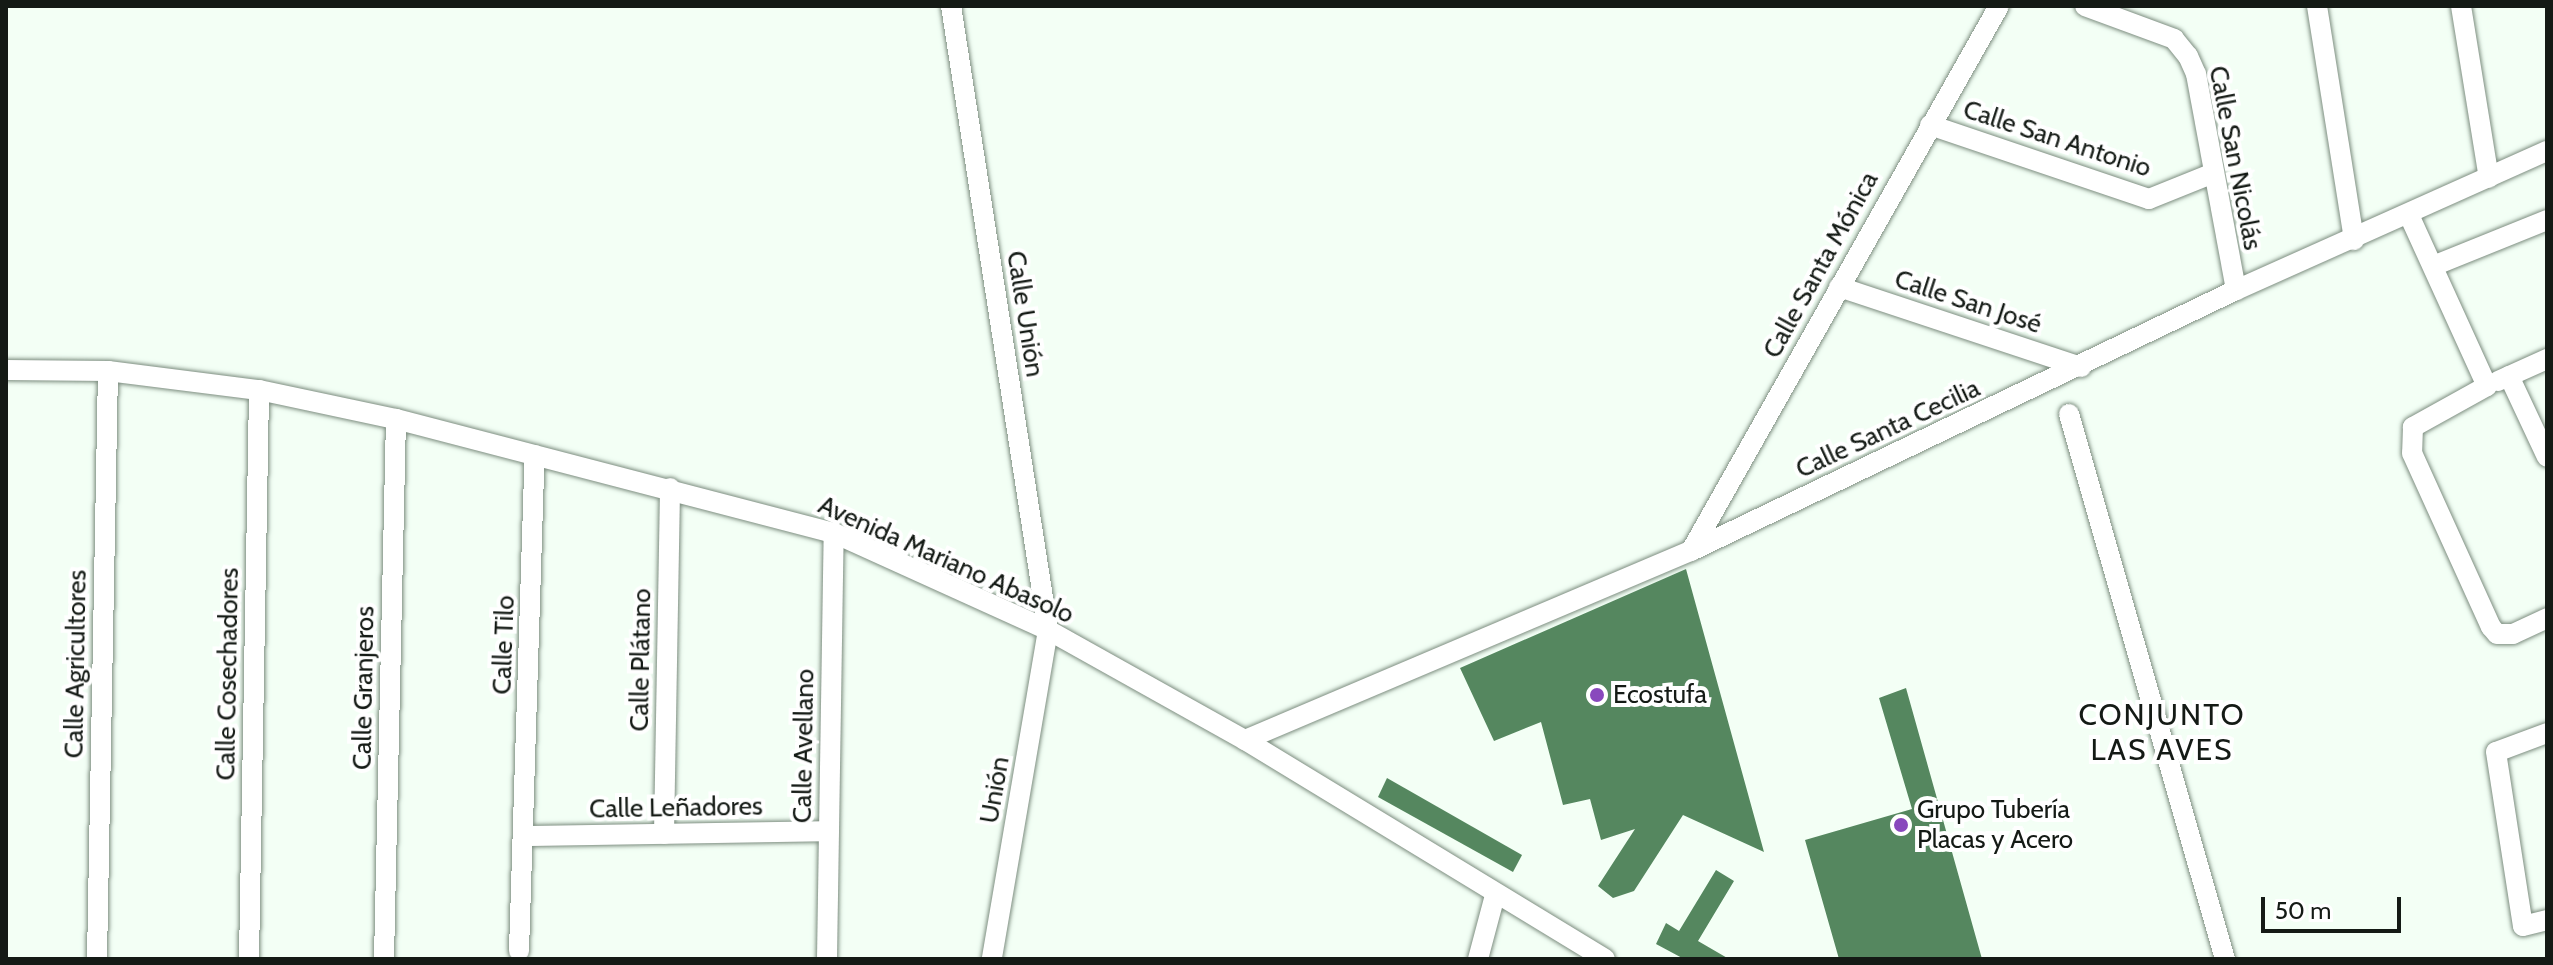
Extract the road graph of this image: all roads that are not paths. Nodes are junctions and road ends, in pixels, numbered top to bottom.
1 (951, 6) edge
2 (1999, 6) edge
3 (2085, 6) edge
4 (2317, 6) edge
5 (2461, 6) edge
6 (1930, 125) junction
7 (2547, 151) edge
8 (2211, 174) junction
9 (2489, 178) junction
10 (2409, 215) junction
11 (2547, 220) edge
12 (2354, 240) junction
13 (2433, 266) junction
14 (1839, 287) junction
15 (2236, 290) junction
16 (2547, 359) edge
17 (2081, 367) junction
18 (6, 370) edge
19 (108, 371) junction
20 (2509, 376) junction
21 (2487, 386) junction
22 (259, 390) junction
23 (2069, 414) dead end
24 (396, 419) junction
25 (535, 455) junction
26 (2547, 457) edge
27 (670, 488) junction
28 (834, 533) junction
29 (1691, 551) junction
30 (2547, 618) edge
31 (1048, 630) junction
32 (2547, 733) edge
33 (1245, 740) junction
34 (829, 831) junction
35 (664, 834) junction
36 (525, 836) junction
37 (1495, 895) junction
38 (2547, 920) edge
39 (519, 951) dead end
40 (97, 959) edge
41 (249, 959) edge
42 (384, 959) edge
43 (827, 959) edge
44 (992, 959) edge
45 (1478, 959) edge
46 (1605, 959) edge
47 (2225, 959) edge

1 - 31 street, Calle Unión
2 - 6 street, Calle Santa Mónica
3 - 8 street, Calle San Nicolás
4 - 12 street
5 - 9 street
6 - 8 street, Calle San Antonio
6 - 14 street, Calle Santa Mónica
7 - 9 street, Calle Santa Cecilia
8 - 15 street, Calle San Nicolás
9 - 10 street, Calle Santa Cecilia
10 - 12 street, Calle Santa Cecilia
10 - 13 street
11 - 13 street
12 - 15 street, Calle Santa Cecilia
13 - 21 street
14 - 17 street, Calle San José
14 - 29 street, Calle Santa Mónica
15 - 17 street, Calle Santa Cecilia
16 - 20 street
17 - 29 street, Calle Santa Cecilia
18 - 19 street, Avenida Mariano Abasolo
19 - 22 street, Avenida Mariano Abasolo
19 - 40 street, Calle Agricultores
20 - 21 street
20 - 26 street
21 - 30 street
22 - 24 street, Avenida Mariano Abasolo
22 - 41 street, Calle Cosechadores
23 - 47 street
24 - 25 street, Avenida Mariano Abasolo
24 - 42 street, Calle Granjeros
25 - 27 street, Avenida Mariano Abasolo
25 - 36 street, Calle Tilo
27 - 28 street, Avenida Mariano Abasolo
27 - 35 street, Calle Plátano
28 - 31 street, Avenida Mariano Abasolo
28 - 34 street, Calle Avellano
29 - 33 street, Calle Santa Cecilia
31 - 33 street, Avenida Mariano Abasolo
31 - 44 street, Unión
32 - 38 street
33 - 37 street, Avenida Mariano Abasolo
34 - 35 street, Calle Leñadores
34 - 43 street, Calle Avellano
35 - 36 street, Calle Leñadores
36 - 39 street, Calle Tilo
37 - 45 street
37 - 46 street, Avenida Mariano Abasolo

